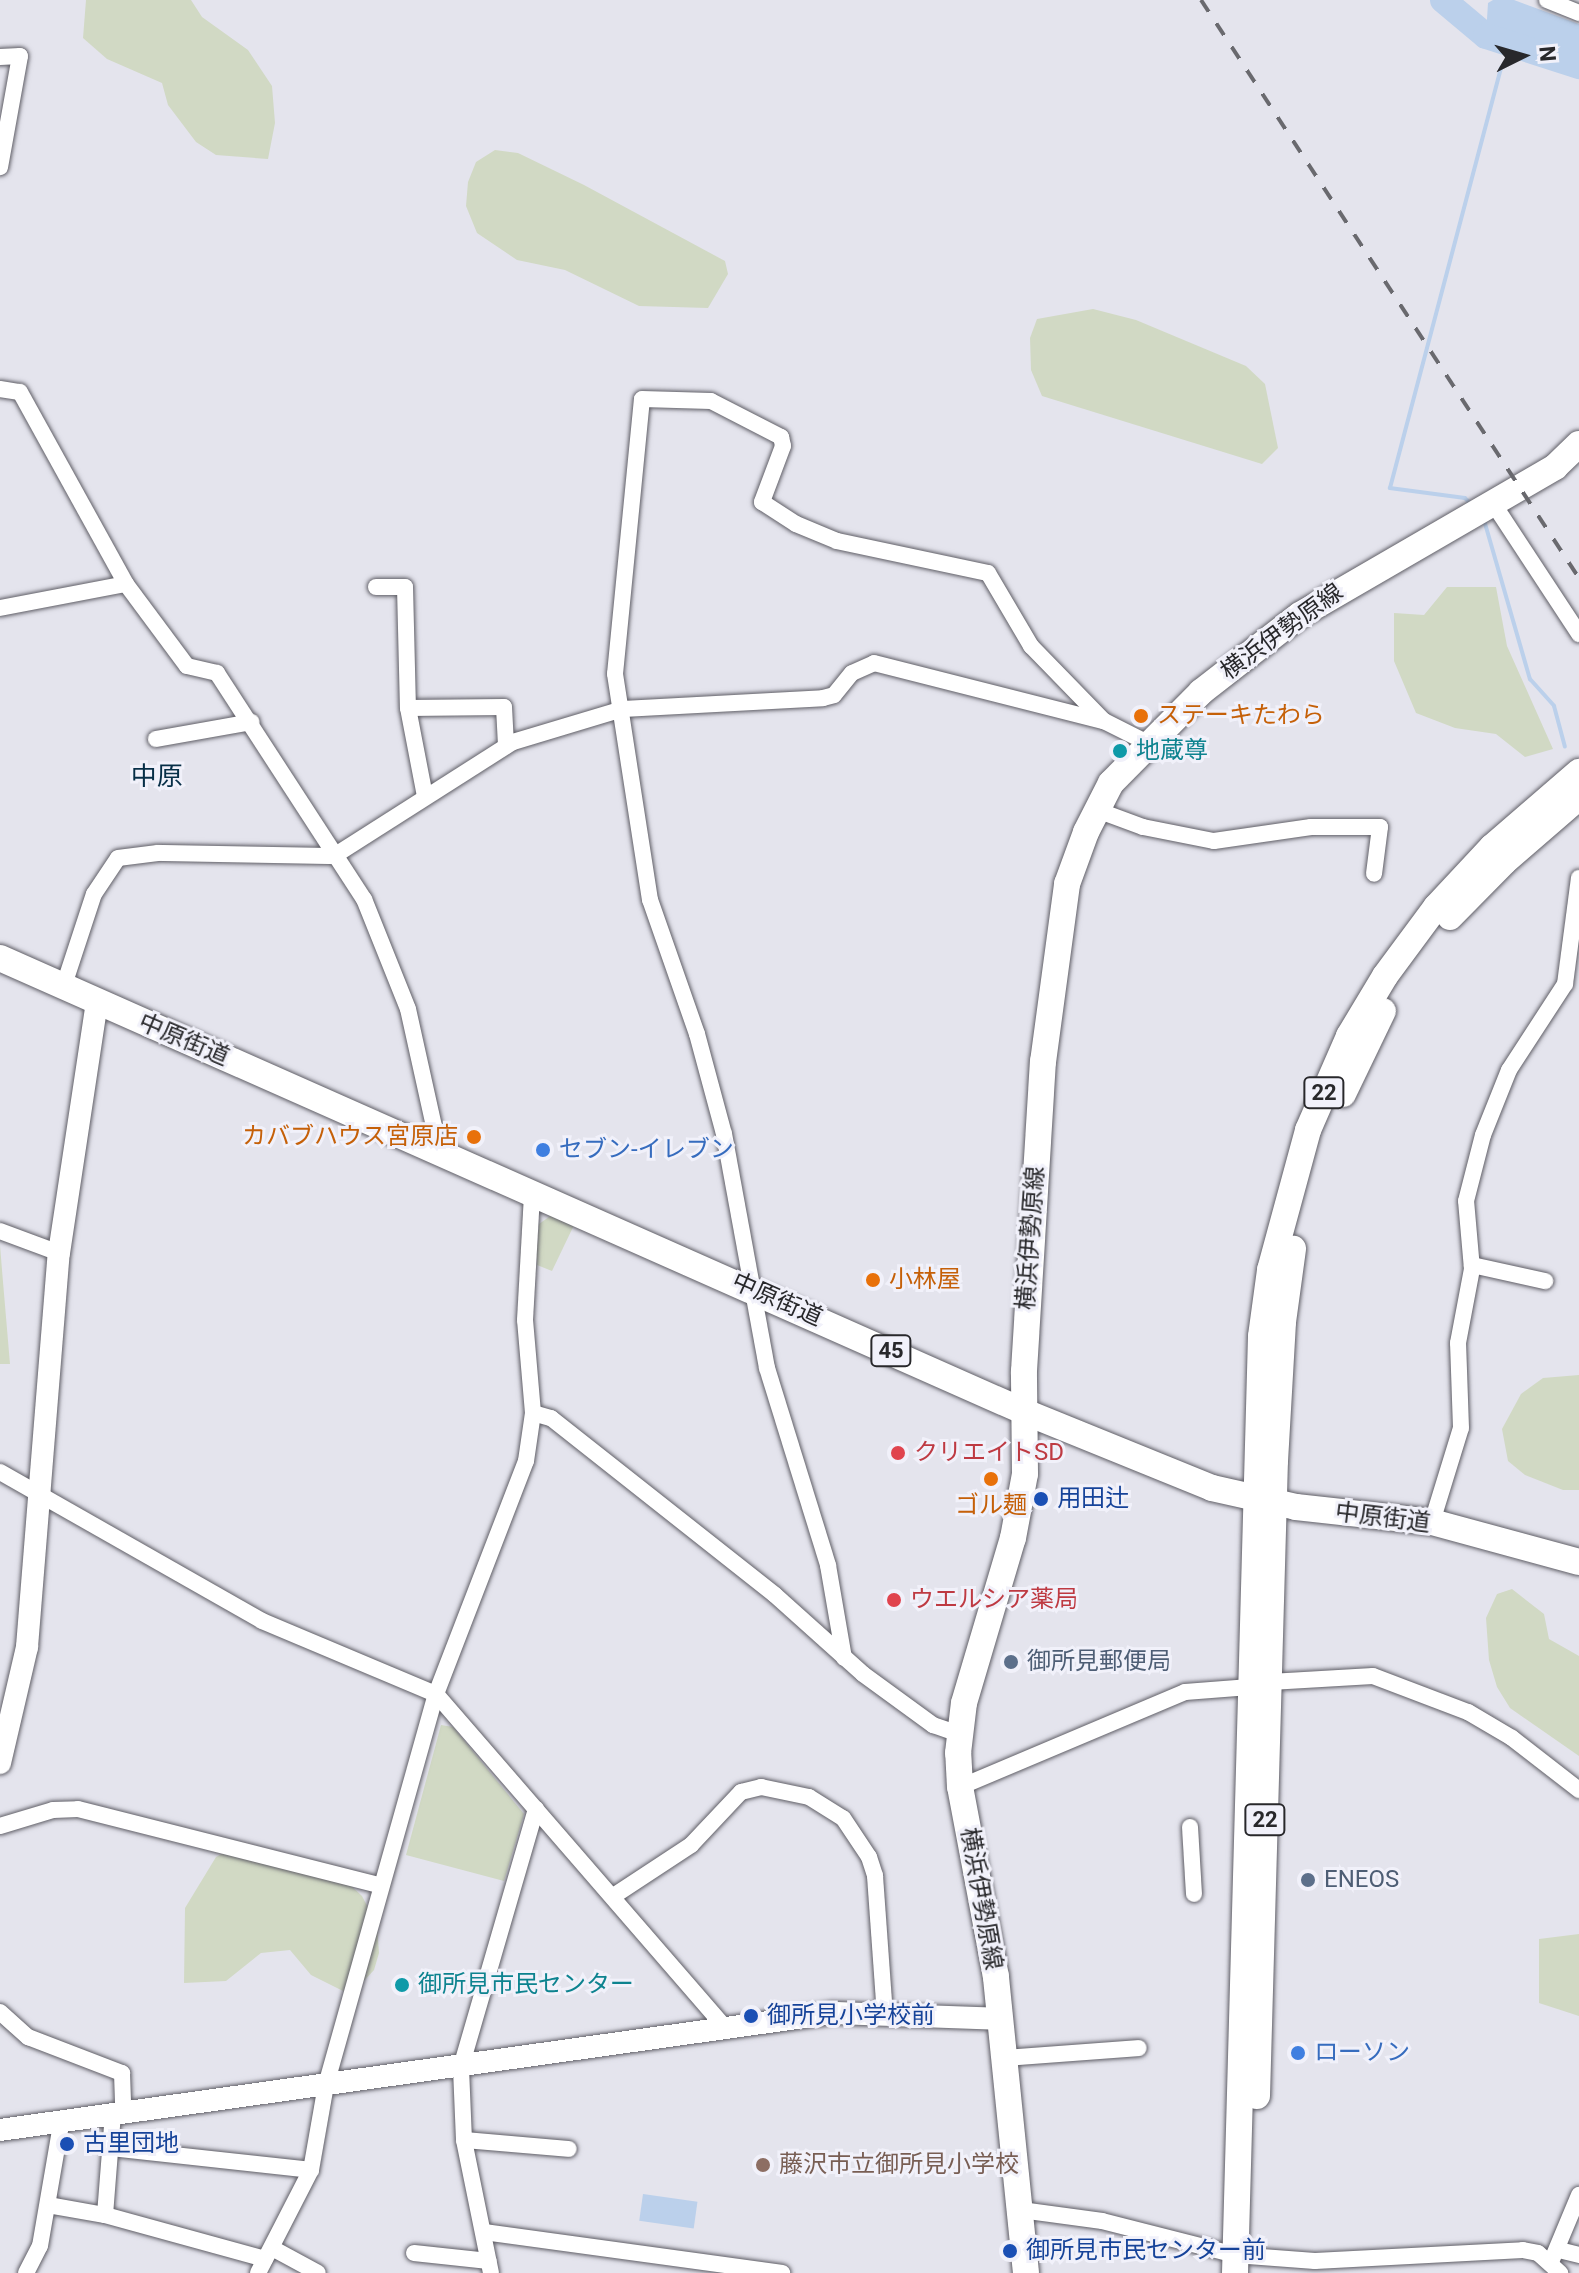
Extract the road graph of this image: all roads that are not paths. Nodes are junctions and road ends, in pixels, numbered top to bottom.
1 (1547, 0) edge
2 (1579, 13) edge
3 (0, 57) edge
4 (0, 167) edge
5 (0, 389) edge
6 (1579, 444) edge
7 (1483, 508) junction
8 (126, 584) junction
9 (376, 587) dead end
10 (0, 608) edge
11 (1579, 634) edge
12 (408, 708) junction
13 (623, 709) junction
14 (1104, 721) junction
15 (251, 722) junction
16 (156, 739) dead end
17 (1146, 742) junction
18 (506, 746) junction
19 (1579, 772) edge
20 (425, 796) junction
21 (1579, 797) edge
22 (1097, 810) junction
23 (334, 856) junction
24 (1374, 874) dead end
25 (1579, 878) edge
26 (0, 958) edge
27 (64, 985) junction
28 (97, 1003) junction
29 (431, 1145) junction
30 (532, 1193) junction
31 (0, 1231) edge
32 (59, 1253) junction
33 (1472, 1265) junction
34 (1545, 1281) dead end
35 (757, 1292) junction
36 (1025, 1412) junction
37 (533, 1413) junction
38 (0, 1472) edge
39 (40, 1494) junction
40 (1265, 1502) junction
41 (1432, 1522) junction
42 (1579, 1562) edge
43 (844, 1658) junction
44 (1260, 1684) junction
45 (436, 1694) junction
46 (959, 1734) junction
47 (0, 1763) edge
48 (960, 1787) junction
49 (1579, 1790) edge
50 (536, 1809) junction
51 (0, 1826) edge
52 (1190, 1827) dead end
53 (379, 1885) junction
54 (1194, 1894) dead end
55 (615, 1895) junction
56 (0, 2012) edge
57 (885, 2014) junction
58 (1001, 2019) junction
59 (727, 2030) junction
60 (1139, 2048) dead end
61 (1006, 2058) junction
62 (461, 2067) junction
63 (326, 2085) junction
64 (118, 2112) junction
65 (62, 2119) junction
66 (0, 2130) edge
67 (464, 2140) junction
68 (110, 2148) junction
69 (569, 2149) dead end
70 (311, 2170) junction
71 (1579, 2195) edge
72 (48, 2205) junction
73 (1021, 2210) junction
74 (105, 2215) junction
75 (484, 2232) junction
76 (414, 2253) dead end
77 (1579, 2255) edge
78 (265, 2260) edge
79 (1557, 2262) edge
80 (1243, 2264) edge
81 (490, 2267) edge
82 (26, 2273) edge
83 (318, 2273) edge
84 (782, 2273) edge
85 (1026, 2273) edge

1 - 2 street
3 - 4 street
5 - 8 street
6 - 7 main road, 横浜伊勢原線
7 - 11 street
7 - 17 main road, 横浜伊勢原線
8 - 10 street
8 - 15 street
9 - 12 street
12 - 18 street
12 - 20 street
13 - 14 street
13 - 14 street
13 - 18 street
13 - 35 street
14 - 17 street
15 - 16 street
15 - 23 street
17 - 22 main road, 横浜伊勢原線
18 - 20 street
19 - 40 main road, 22
20 - 23 street
21 - 40 main road, 22
22 - 24 street
22 - 36 main road, 横浜伊勢原線
23 - 27 street
23 - 29 street
25 - 33 street
26 - 27 main road, 中原街道 / 45
27 - 28 main road, 中原街道 / 45
28 - 29 main road, 中原街道 / 45
28 - 32 street
29 - 30 main road, 中原街道 / 45
30 - 35 main road, 中原街道 / 45
30 - 37 street
31 - 32 street
32 - 39 street
33 - 34 street
33 - 41 street
35 - 36 main road, 中原街道 / 45
35 - 43 street
36 - 40 main road, 中原街道 / 45
36 - 46 main road, 横浜伊勢原線
37 - 43 street
37 - 45 street
38 - 39 street
39 - 45 street
39 - 47 street
40 - 41 main road, 中原街道 / 45
40 - 44 main road, 22
41 - 42 main road, 中原街道 / 45
43 - 46 street
44 - 48 street
44 - 49 street
44 - 80 main road, 22
45 - 50 street
45 - 53 street
46 - 48 main road, 横浜伊勢原線
48 - 58 main road, 横浜伊勢原線
50 - 55 street
50 - 62 street
51 - 53 street
52 - 54 street
53 - 63 street
55 - 57 street
55 - 59 street
56 - 64 street
57 - 58 street
57 - 59 street
58 - 61 main road, 横浜伊勢原線
59 - 62 street
60 - 61 street
61 - 73 main road, 横浜伊勢原線
62 - 63 street
62 - 67 street
63 - 64 street
63 - 70 street
64 - 65 street
64 - 68 street
65 - 66 street
65 - 72 street
67 - 69 street
67 - 75 street
68 - 70 street
68 - 74 street
70 - 78 street
71 - 79 street
72 - 74 street
72 - 82 street
73 - 80 street
73 - 85 main road, 横浜伊勢原線
74 - 78 street
75 - 81 street
75 - 84 street
76 - 81 street
77 - 79 street
78 - 83 street
79 - 80 street

